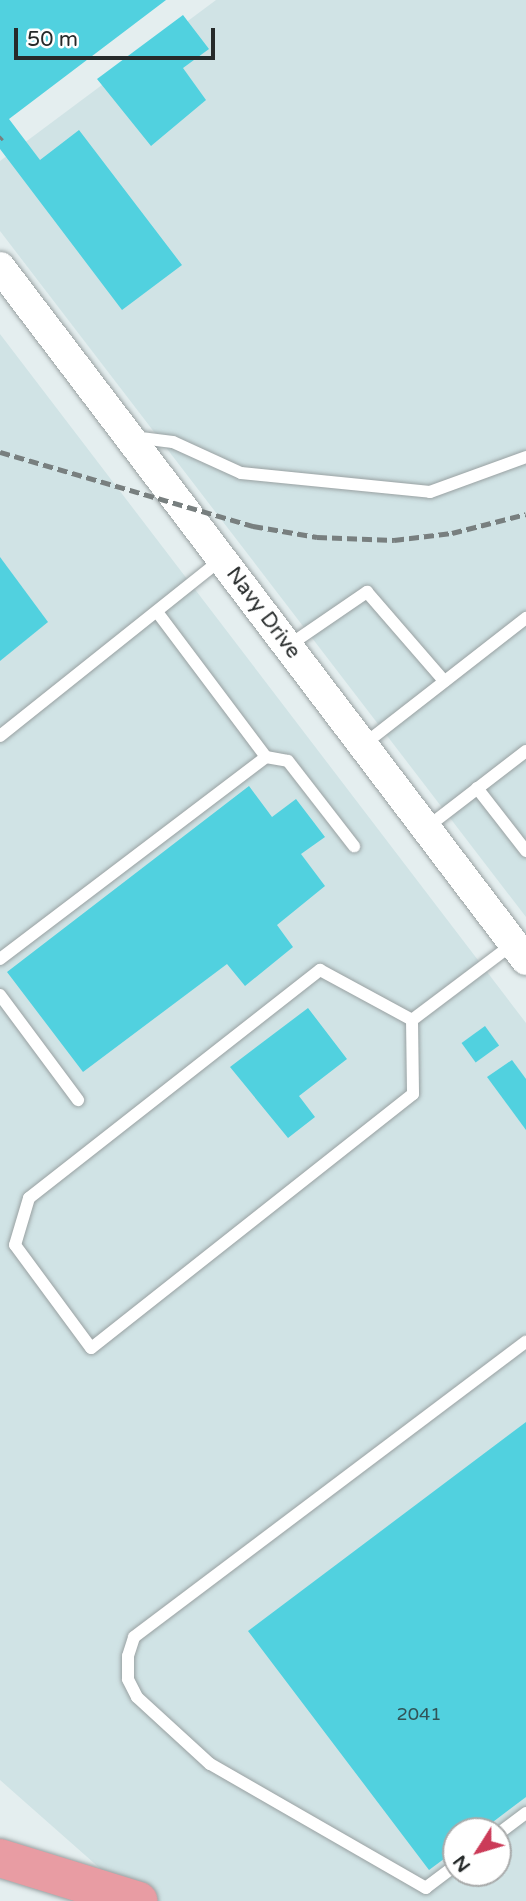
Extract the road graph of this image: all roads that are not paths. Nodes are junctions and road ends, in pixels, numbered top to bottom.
1 (0, 267) edge
2 (129, 436) junction
3 (526, 457) edge
4 (222, 559) junction
5 (157, 612) junction
6 (526, 618) edge
7 (288, 646) junction
8 (444, 681) junction
9 (0, 736) edge
10 (363, 745) junction
11 (526, 751) edge
12 (266, 757) junction
13 (477, 788) junction
14 (425, 828) junction
15 (354, 846) dead end
16 (526, 852) edge
17 (520, 952) edge
18 (0, 959) edge
19 (0, 995) edge
20 (412, 1020) junction
21 (78, 1100) dead end
22 (526, 1342) edge
23 (0, 1858) edge
24 (442, 1876) edge
25 (139, 1901) edge

1 - 2 street, Navy Drive
2 - 3 lane
2 - 4 street, Navy Drive
4 - 5 lane
4 - 7 street, Navy Drive
5 - 9 lane
5 - 12 lane
6 - 8 lane
7 - 8 lane
7 - 10 street, Navy Drive
8 - 10 lane
10 - 14 street, Navy Drive
11 - 13 lane
12 - 15 lane
12 - 18 lane
13 - 14 lane
13 - 16 lane
14 - 17 street, Navy Drive
17 - 20 lane
19 - 21 lane
20 - 20 lane
22 - 24 lane
23 - 25 highway

